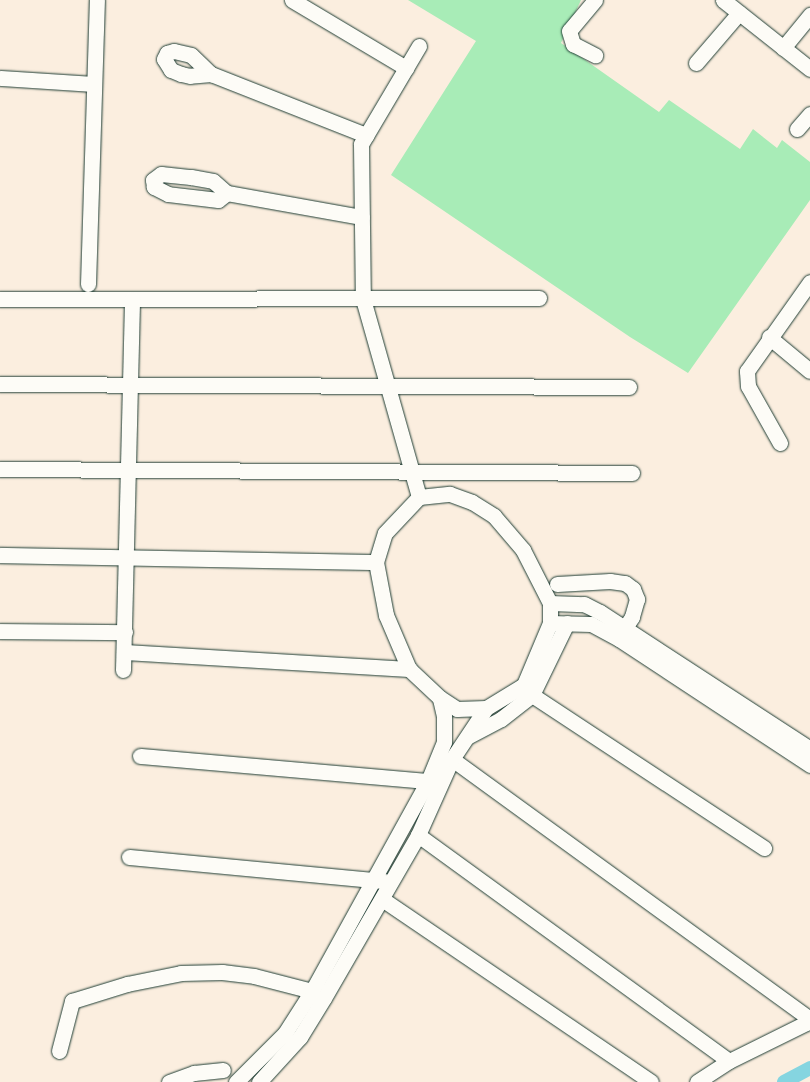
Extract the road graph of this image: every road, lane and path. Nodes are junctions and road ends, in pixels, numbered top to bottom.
1 (97, 0) edge
2 (292, 0) edge
3 (595, 0) edge
4 (723, 0) edge
5 (739, 13) junction
6 (810, 15) edge
7 (419, 46) dead end
8 (783, 48) junction
9 (595, 55) dead end
10 (696, 63) dead end
11 (406, 68) junction
12 (810, 70) edge
13 (211, 74) dead end
14 (0, 78) edge
15 (94, 84) junction
16 (810, 114) edge
17 (797, 130) dead end
18 (366, 135) junction
19 (227, 193) dead end
20 (362, 217) junction
21 (810, 282) edge
22 (88, 284) dead end
23 (539, 298) dead end
24 (0, 299) edge
25 (132, 299) junction
26 (363, 300) junction
27 (769, 337) junction
28 (810, 370) edge
29 (0, 384) edge
30 (128, 385) junction
31 (389, 386) junction
32 (629, 388) dead end
33 (780, 443) dead end
34 (0, 469) edge
35 (412, 470) junction
36 (127, 471) junction
37 (632, 473) dead end
38 (419, 497) junction
39 (0, 555) edge
40 (126, 555) junction
41 (376, 562) junction
42 (556, 584) dead end
43 (550, 603) junction
44 (550, 623) junction
45 (567, 623) junction
46 (0, 631) edge
47 (125, 632) junction
48 (621, 633) junction
49 (124, 652) junction
50 (409, 669) junction
51 (124, 670) dead end
52 (528, 690) junction
53 (440, 698) junction
54 (486, 708) junction
55 (467, 737) junction
56 (810, 749) edge
57 (140, 756) dead end
58 (452, 759) junction
59 (810, 765) edge
60 (428, 780) junction
61 (418, 835) junction
62 (764, 848) dead end
63 (129, 857) dead end
64 (375, 880) junction
65 (391, 883) junction
66 (382, 899) junction
67 (312, 991) junction
68 (59, 1051) dead end
69 (729, 1062) junction
70 (223, 1070) dead end
71 (169, 1082) edge
72 (236, 1082) edge
73 (259, 1082) edge
74 (651, 1082) edge
75 (697, 1082) edge

1 - 15 street
2 - 11 street
3 - 9 street
4 - 5 street
5 - 8 street
5 - 10 street
6 - 8 street
7 - 11 street
8 - 12 street
11 - 18 street
13 - 18 street
14 - 15 street
15 - 22 street
16 - 17 street
18 - 20 street
19 - 20 street
20 - 26 street
21 - 27 street
23 - 26 street
24 - 25 street
25 - 26 street
25 - 30 street
26 - 31 street
27 - 28 street
27 - 33 street
29 - 30 street
30 - 31 street
30 - 36 street
31 - 32 street
31 - 35 street
34 - 36 street
35 - 36 street
35 - 37 street
35 - 38 street
36 - 40 street
38 - 41 street
38 - 43 street
39 - 40 street
40 - 41 street
40 - 47 street
41 - 50 street
42 - 48 street
43 - 44 street
43 - 48 street
44 - 45 street
44 - 52 street
45 - 48 street
45 - 52 street
46 - 47 street
47 - 49 street
48 - 56 street
48 - 59 street
49 - 50 street
49 - 51 street
50 - 53 street
52 - 54 street
52 - 55 street
52 - 62 street
53 - 54 street
53 - 60 street
54 - 55 street
55 - 58 street
57 - 60 street
58 - 61 street
58 - 69 street
60 - 64 street
61 - 65 street
61 - 69 street
63 - 64 street
64 - 65 street
64 - 67 street
65 - 66 street
66 - 73 street
66 - 74 street
67 - 68 street
67 - 72 street
69 - 75 street
70 - 71 street

